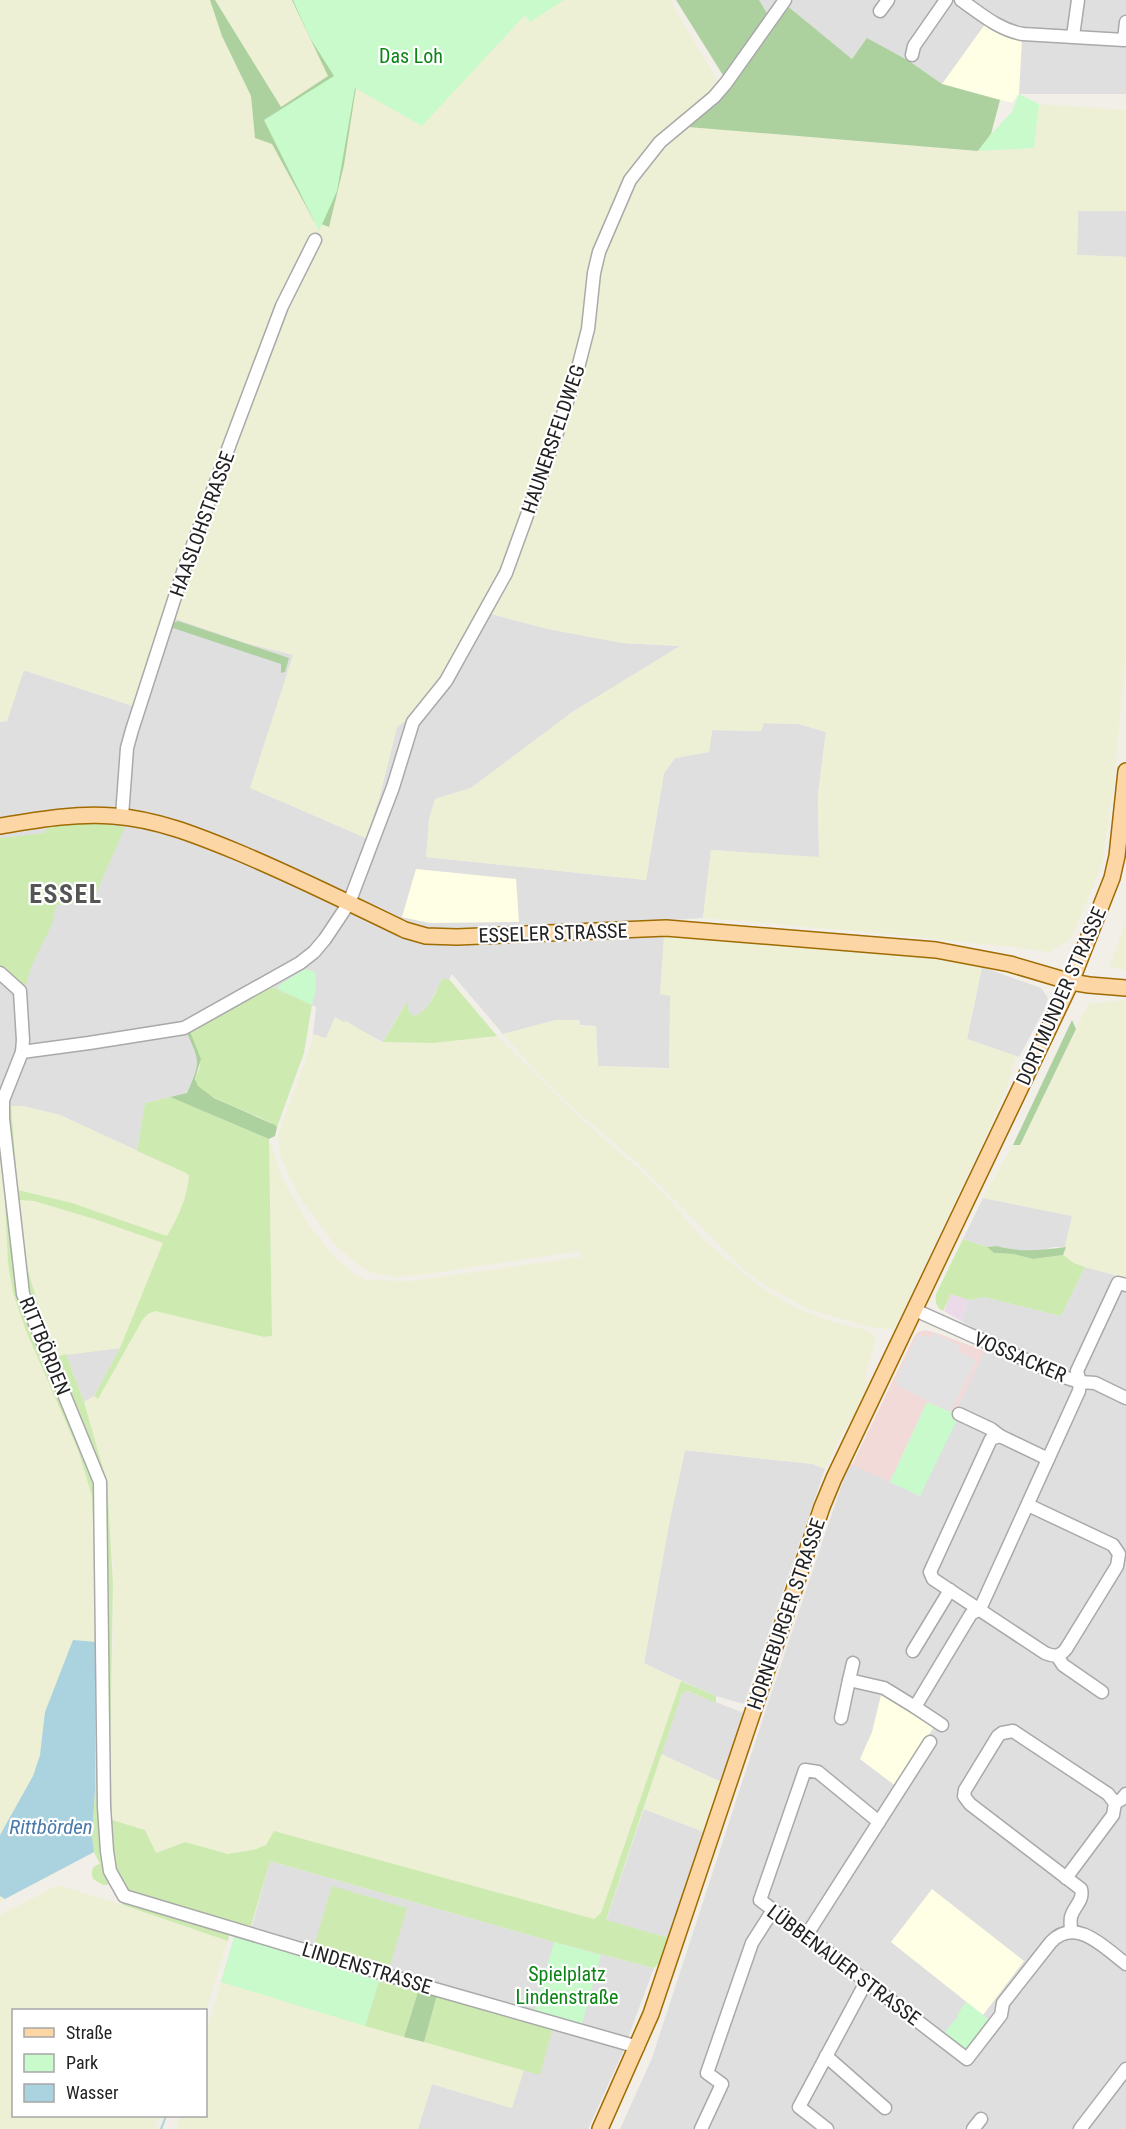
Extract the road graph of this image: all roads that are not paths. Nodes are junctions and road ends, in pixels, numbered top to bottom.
1 (785, 0) edge
2 (888, 0) edge
3 (946, 0) edge
4 (961, 0) edge
5 (1078, 0) edge
6 (880, 11) dead end
7 (1126, 22) edge
8 (1074, 36) junction
9 (912, 55) dead end
10 (315, 240) dead end
11 (1126, 771) edge
12 (122, 816) junction
13 (0, 826) edge
14 (1119, 878) edge
15 (348, 903) junction
16 (0, 973) edge
17 (1071, 982) junction
18 (1126, 988) edge
19 (22, 1052) junction
20 (1, 1100) edge
21 (1009, 1113) joint
22 (1126, 1285) edge
23 (915, 1310) junction
24 (1080, 1382) junction
25 (1126, 1398) edge
26 (959, 1414) dead end
27 (1000, 1436) junction
28 (1048, 1459) junction
29 (1028, 1505) junction
30 (1123, 1554) edge
31 (950, 1590) junction
32 (980, 1609) junction
33 (913, 1651) dead end
34 (1057, 1656) junction
35 (853, 1663) dead end
36 (849, 1680) junction
37 (1102, 1692) dead end
38 (915, 1707) junction
39 (841, 1718) dead end
40 (942, 1725) dead end
41 (930, 1742) dead end
42 (1126, 1794) edge
43 (1115, 1803) junction
44 (879, 1822) junction
45 (110, 1871) joint
46 (1066, 1878) junction
47 (772, 1910) junction
48 (1071, 1932) junction
49 (806, 1936) junction
50 (1126, 1964) edge
51 (866, 1982) junction
52 (638, 2047) junction
53 (826, 2056) junction
54 (1126, 2069) edge
55 (885, 2108) dead end
56 (981, 2119) dead end
57 (600, 2129) edge
58 (701, 2129) edge
59 (827, 2129) edge
60 (973, 2129) edge
61 (1080, 2129) edge

1 - 15 street, HAUNERSFELDWEG
2 - 6 street
3 - 9 street
4 - 8 street
5 - 8 street
7 - 8 street
10 - 12 street, HAASLOHSTRASSE
11 - 14 main road, DORTMUNDER STRASSE
12 - 13 main road, ESSELER STRASSE
12 - 15 main road, ESSELER STRASSE
14 - 17 main road, DORTMUNDER STRASSE
15 - 17 main road, ESSELER STRASSE
15 - 19 street, HAUNERSFELDWEG
16 - 19 street, RITTBÖRDEN
17 - 18 main road, ESSELER STRASSE
17 - 21 main road, DORTMUNDER STRASSE
19 - 20 street, RITTBÖRDEN
20 - 45 street, RITTBÖRDEN
21 - 23 main road, HORNEBURGER STRASSE
22 - 24 street
23 - 24 street, VOSSACKER
23 - 52 main road, HORNEBURGER STRASSE
24 - 25 street, VOSSACKER
24 - 28 street
26 - 27 street
27 - 28 street
27 - 31 street
28 - 29 street
29 - 30 street
29 - 32 street
30 - 34 street
31 - 32 street
31 - 33 street
32 - 34 street
32 - 38 street
34 - 37 street
35 - 36 street
36 - 38 street
36 - 39 street
38 - 40 street
41 - 44 street
42 - 43 street
43 - 46 street
43 - 46 street
44 - 47 street, LÜBBENAUER STRASSE
44 - 49 street
45 - 52 street, LINDENSTRASSE
46 - 48 street
47 - 49 street, LÜBBENAUER STRASSE
47 - 58 street
48 - 50 street
48 - 51 street, LÜBBENAUER STRASSE
49 - 51 street, LÜBBENAUER STRASSE
51 - 53 street
52 - 57 main road, HORNEBURGER STRASSE
53 - 55 street
53 - 59 street
54 - 61 street
56 - 60 street

